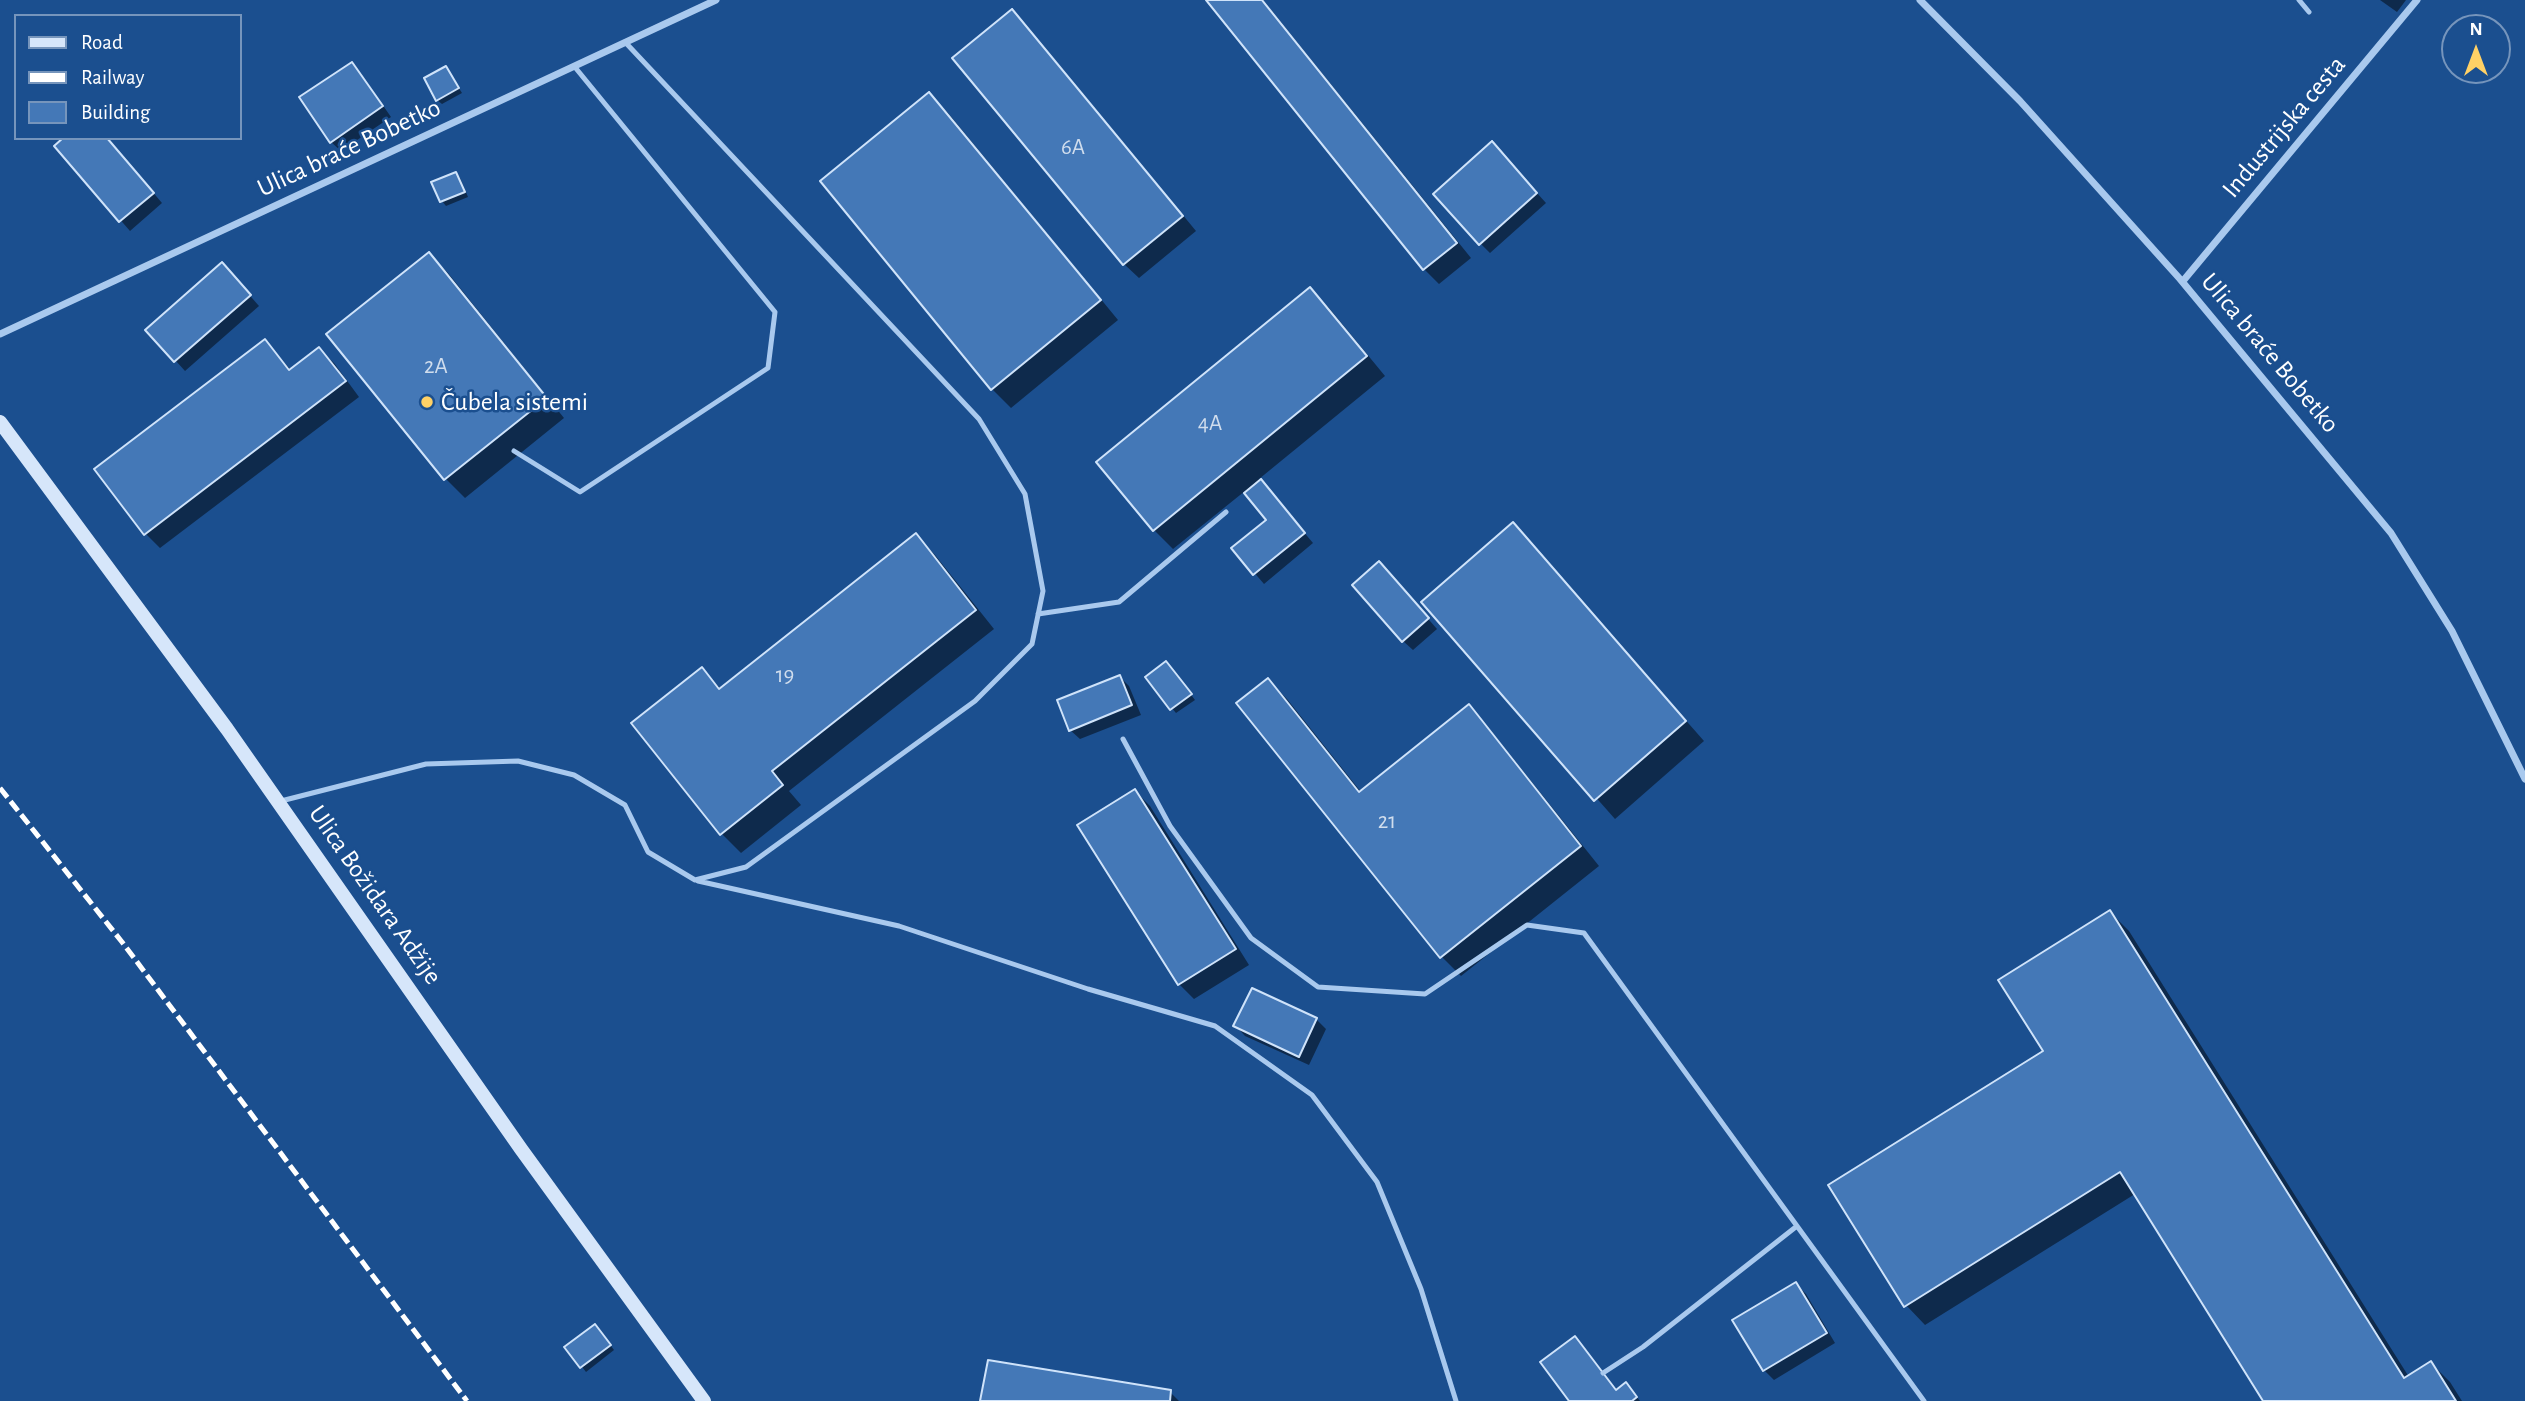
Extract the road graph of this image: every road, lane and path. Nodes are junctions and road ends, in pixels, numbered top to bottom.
1 (716, 0) edge
2 (1920, 0) edge
3 (2299, 0) edge
4 (2417, 0) edge
5 (2309, 12) dead end
6 (625, 42) junction
7 (573, 66) junction
8 (2183, 281) junction
9 (0, 334) edge
10 (0, 422) edge
11 (514, 451) dead end
12 (1226, 512) dead end
13 (1038, 614) junction
14 (1123, 739) dead end
15 (2525, 779) edge
16 (280, 802) junction
17 (695, 880) junction
18 (1797, 1226) junction
19 (1603, 1373) dead end
20 (704, 1401) edge
21 (1456, 1401) edge
22 (1924, 1401) edge

1 - 6 street, Ulica braće Bobetko
2 - 8 street, Ulica braće Bobetko
3 - 5 lane
4 - 8 street, Industrijska cesta
6 - 7 street, Ulica braće Bobetko
6 - 13 lane
7 - 9 street, Ulica braće Bobetko
7 - 11 lane
8 - 15 street, Ulica braće Bobetko
10 - 16 main road, Ulica Božidara Adžije
12 - 13 lane
13 - 17 lane
14 - 18 lane
16 - 17 lane
16 - 20 main road, Ulica Božidara Adžije
17 - 21 lane
18 - 19 lane
18 - 22 lane

